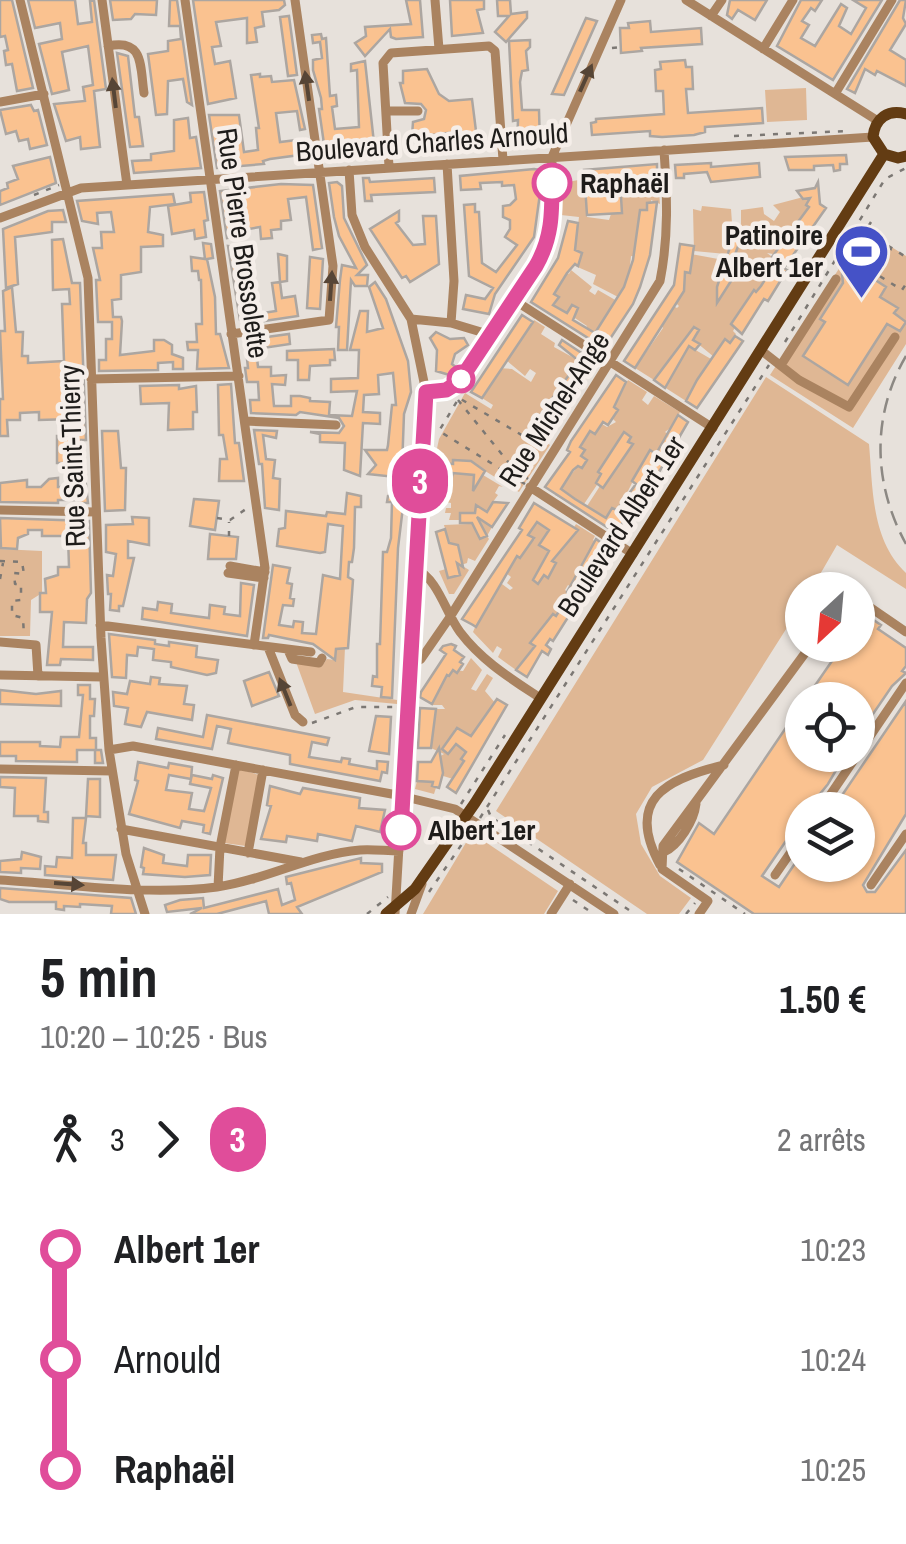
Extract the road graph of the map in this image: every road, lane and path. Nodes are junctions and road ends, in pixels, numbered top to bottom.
1 (20, 0) edge
2 (102, 0) edge
3 (185, 0) edge
4 (295, 0) edge
5 (436, 0) edge
6 (620, 0) edge
7 (686, 0) edge
8 (722, 0) edge
9 (793, 0) edge
10 (892, 0) edge
11 (711, 16) junction
12 (108, 46) junction
13 (439, 49) junction
14 (763, 49) junction
15 (144, 93) dead end
16 (44, 94) junction
17 (834, 94) junction
18 (0, 102) edge
19 (386, 111) junction
20 (418, 111) dead end
21 (906, 114) edge
22 (878, 121) junction
23 (873, 137) junction
24 (664, 150) junction
25 (884, 154) junction
26 (502, 156) junction
27 (552, 157) junction
28 (906, 160) edge
29 (389, 164) junction
30 (447, 164) junction
31 (349, 170) junction
32 (320, 176) junction
33 (211, 179) junction
34 (127, 185) junction
35 (67, 192) junction
36 (0, 218) edge
37 (871, 222) dead end
38 (865, 232) junction
39 (892, 248) junction
40 (906, 257) edge
41 (877, 274) junction
42 (836, 279) dead end
43 (906, 284) edge
44 (514, 300) junction
45 (411, 319) junction
46 (451, 323) junction
47 (232, 334) junction
48 (491, 335) junction
49 (895, 337) dead end
50 (762, 351) junction
51 (777, 362) junction
52 (611, 363) junction
53 (238, 376) junction
54 (92, 379) junction
55 (426, 392) junction
56 (458, 400) junction
57 (245, 422) junction
58 (336, 425) dead end
59 (714, 428) junction
60 (552, 453) junction
61 (532, 485) junction
62 (242, 492) dead end
63 (255, 492) junction
64 (256, 505) junction
65 (0, 510) edge
66 (96, 512) junction
67 (217, 518) dead end
68 (230, 520) junction
69 (258, 520) junction
70 (272, 521) dead end
71 (229, 536) dead end
72 (633, 554) junction
73 (1, 561) edge
74 (415, 568) junction
75 (229, 569) dead end
76 (264, 575) junction
77 (0, 580) edge
78 (875, 611) edge
79 (450, 617) junction
80 (100, 625) junction
81 (906, 632) edge
82 (0, 642) edge
83 (25, 643) junction
84 (254, 645) junction
85 (268, 647) junction
86 (310, 652) dead end
87 (290, 654) junction
88 (322, 658) dead end
89 (799, 662) edge
90 (409, 666) junction
91 (0, 676) edge
92 (38, 676) junction
93 (102, 677) junction
94 (906, 683) edge
95 (540, 698) junction
96 (407, 708) junction
97 (303, 722) joint
98 (542, 723) dead end
99 (109, 750) junction
100 (236, 764) junction
101 (724, 766) junction
102 (0, 769) edge
103 (264, 770) junction
104 (112, 772) junction
105 (832, 792) edge
106 (403, 796) junction
107 (487, 809) dead end
108 (467, 814) junction
109 (122, 829) junction
110 (906, 834) edge
111 (220, 847) junction
112 (248, 852) junction
113 (399, 852) junction
114 (785, 862) edge
115 (302, 863) junction
116 (662, 869) junction
117 (678, 869) dead end
118 (425, 876) junction
119 (776, 876) dead end
120 (0, 880) edge
121 (871, 885) dead end
122 (218, 886) junction
123 (138, 888) junction
124 (567, 889) junction
125 (392, 911) edge
126 (145, 914) edge
127 (411, 914) edge
128 (551, 914) edge
129 (594, 914) edge
130 (614, 914) edge
131 (635, 914) edge
132 (700, 914) edge
133 (745, 914) edge

1 - 16 street, Rue Saint-Thierry
2 - 12 street
3 - 33 street, Rue Pierre Brossolette
32 -> 4 street
5 - 13 street
27 -> 6 street
7 - 11 street
8 - 11 street
9 - 14 street
10 - 17 street
11 - 14 street
12 - 15 street
34 -> 12 street
13 - 19 street
13 - 26 street
14 - 17 street
16 - 18 street
16 - 35 street, Rue Saint-Thierry
17 - 22 street
19 - 20 street
19 - 29 street
21 - 22 main road
22 - 23 main road
23 - 24 street, Boulevard Charles Arnould
23 - 25 main road
24 - 27 street, Boulevard Charles Arnould
24 - 52 street, Rue Michel-Ange
25 - 28 main road
25 - 50 main road, Boulevard Albert 1er
26 - 27 street, Boulevard Charles Arnould
26 - 30 street, Boulevard Charles Arnould
27 - 44 street
28 - 51 path
29 - 30 street, Boulevard Charles Arnould
29 - 31 street, Boulevard Charles Arnould
30 - 46 street
31 - 32 street, Boulevard Charles Arnould
31 - 45 street
32 - 33 street, Boulevard Charles Arnould
47 -> 32 street
33 - 34 street, Boulevard Charles Arnould
33 - 47 street, Rue Pierre Brossolette
34 - 35 street, Boulevard Charles Arnould
35 - 36 street, Boulevard Charles Arnould
35 - 54 street, Rue Saint-Thierry
37 - 38 path
38 - 39 path
38 - 41 path
39 - 40 path
39 - 41 path
41 - 43 path
42 - 51 street
44 - 48 street
44 - 52 street
45 - 46 street
45 - 55 street
46 - 48 street
47 - 53 street, Rue Pierre Brossolette
48 - 55 street
49 - 51 street
50 - 51 street
50 - 59 main road, Boulevard Albert 1er
51 - 98 path
52 - 59 street
52 - 60 street, Rue Michel-Ange
53 - 54 street
53 - 57 street, Rue Pierre Brossolette
54 - 66 street, Rue Saint-Thierry
55 - 74 street
56 - 60 path
56 - 61 path
56 - 61 path
57 - 58 street
57 - 63 street, Rue Pierre Brossolette
59 - 72 main road, Boulevard Albert 1er
60 - 61 street, Rue Michel-Ange
61 - 72 street
61 - 79 street, Rue Michel-Ange
62 - 63 street
63 - 64 street, Rue Pierre Brossolette
64 - 68 path
64 - 69 street, Rue Pierre Brossolette
65 - 66 street
66 - 80 street, Rue Saint-Thierry
67 - 68 path
68 - 71 path
69 - 70 street
69 - 76 street, Rue Pierre Brossolette
72 - 95 main road, Boulevard Albert 1er
73 - 77 path
73 - 83 path
74 - 79 street
74 - 90 street
75 - 76 street
76 - 84 street, Rue Pierre Brossolette
78 - 81 street
79 - 90 street, Rue Michel-Ange
79 - 95 street
80 - 84 street
80 - 93 street, Rue Saint-Thierry
82 - 83 street
83 - 92 street
84 - 85 street
85 - 87 street
97 -> 85 street
86 - 87 street
87 - 88 street
89 - 101 street
90 - 96 street
91 - 92 street
92 - 93 street
93 - 99 street, Rue Saint-Thierry
94 - 105 street
95 - 108 main road, Boulevard Albert 1er
96 - 97 path
96 - 106 street
99 - 100 street
99 - 104 street, Rue Saint-Thierry
100 - 103 street
100 - 111 street
101 - 116 street
101 - 116 street
102 - 104 street
103 - 106 street
103 - 112 street
104 - 109 street, Rue Saint-Thierry
106 - 108 street
106 - 113 street
107 - 131 path
108 - 118 main road, Boulevard Albert 1er
108 - 124 street
109 - 111 street
109 - 123 street, Rue Saint-Thierry
110 - 121 street
111 - 112 street
111 - 122 street
112 - 115 street
113 - 115 street
113 - 125 street
114 - 119 street
115 - 122 street
116 - 132 street
117 - 133 path
118 - 125 main road, Boulevard Albert 1er
118 - 127 street
120 -> 123 street
122 - 123 street
123 - 126 street, Rue Saint-Thierry
124 - 128 street
124 - 129 path
124 - 130 street

